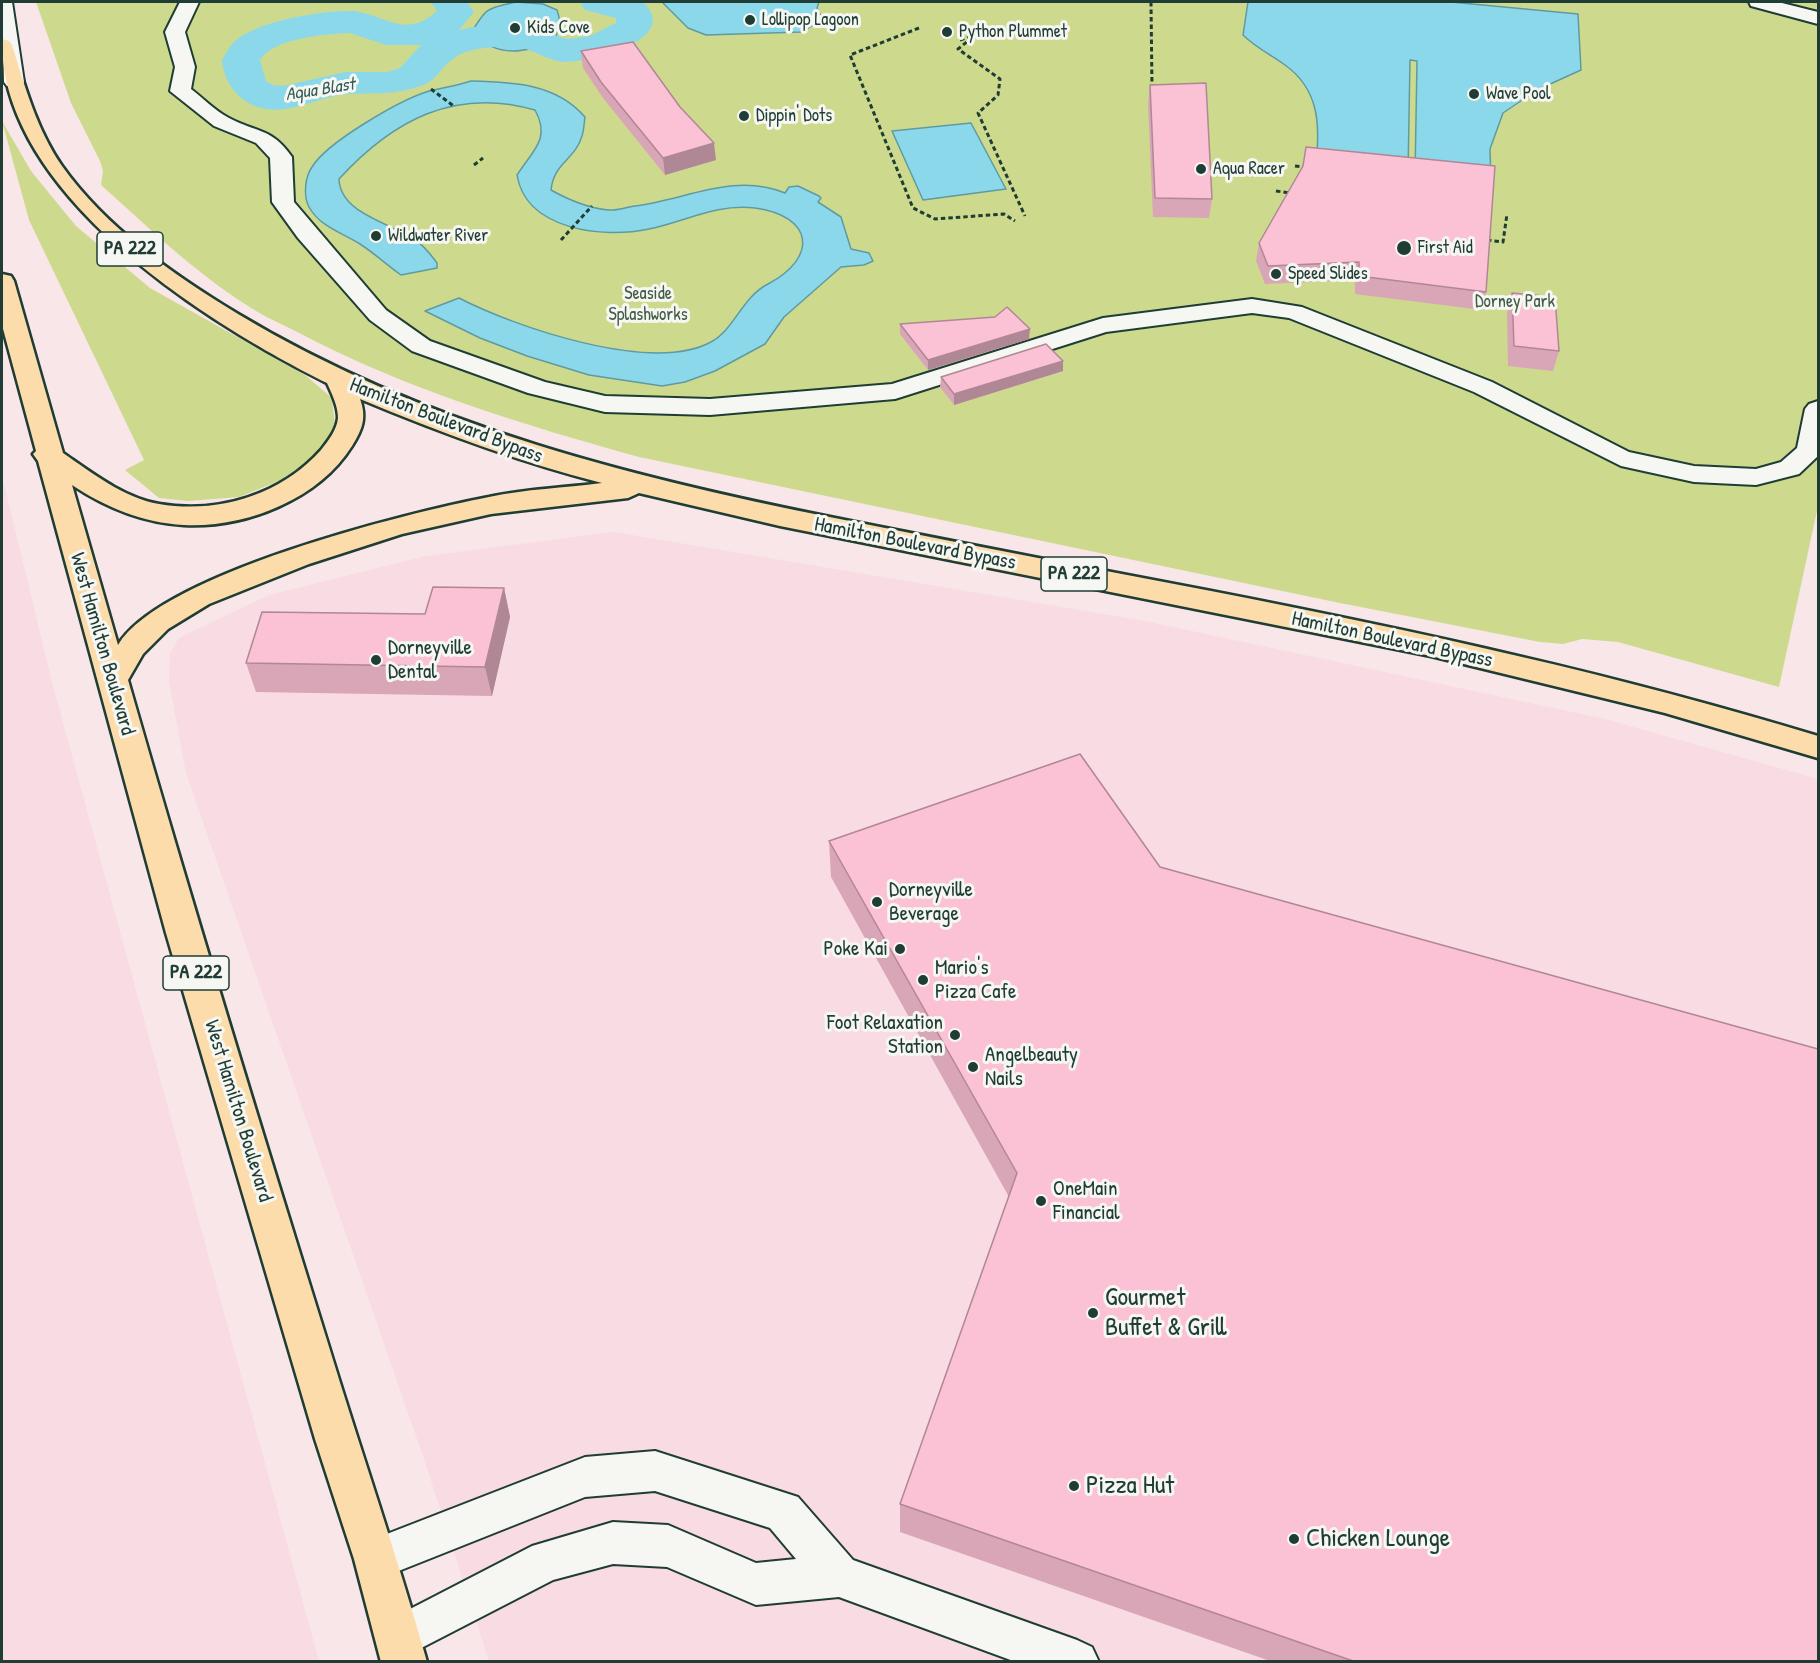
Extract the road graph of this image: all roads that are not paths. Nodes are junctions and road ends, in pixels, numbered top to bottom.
1 (2, 2) edge
2 (189, 2) edge
3 (1758, 2) edge
4 (1818, 18) edge
5 (2, 45) edge
6 (17, 98) junction
7 (2, 281) edge
8 (338, 379) junction
9 (1818, 409) edge
10 (47, 454) junction
11 (645, 487) junction
12 (112, 682) junction
13 (1818, 747) edge
14 (376, 1559) junction
15 (839, 1576) junction
16 (401, 1650) edge
17 (1077, 1662) edge

1 - 6 lane
2 - 9 lane
3 - 4 lane
5 - 6 main road, PA 222
6 - 8 main road, PA 222
7 - 10 main road, West Hamilton Boulevard / PA 222
8 - 10 main road
8 - 11 main road, Hamilton Boulevard Bypass / PA 222
10 - 12 main road, West Hamilton Boulevard / PA 222
11 - 12 main road
11 - 13 main road, Hamilton Boulevard Bypass / PA 222
12 - 14 main road, West Hamilton Boulevard / PA 222
14 - 15 lane
14 - 16 main road, West Hamilton Boulevard / PA 222
15 - 16 lane
15 - 17 lane

